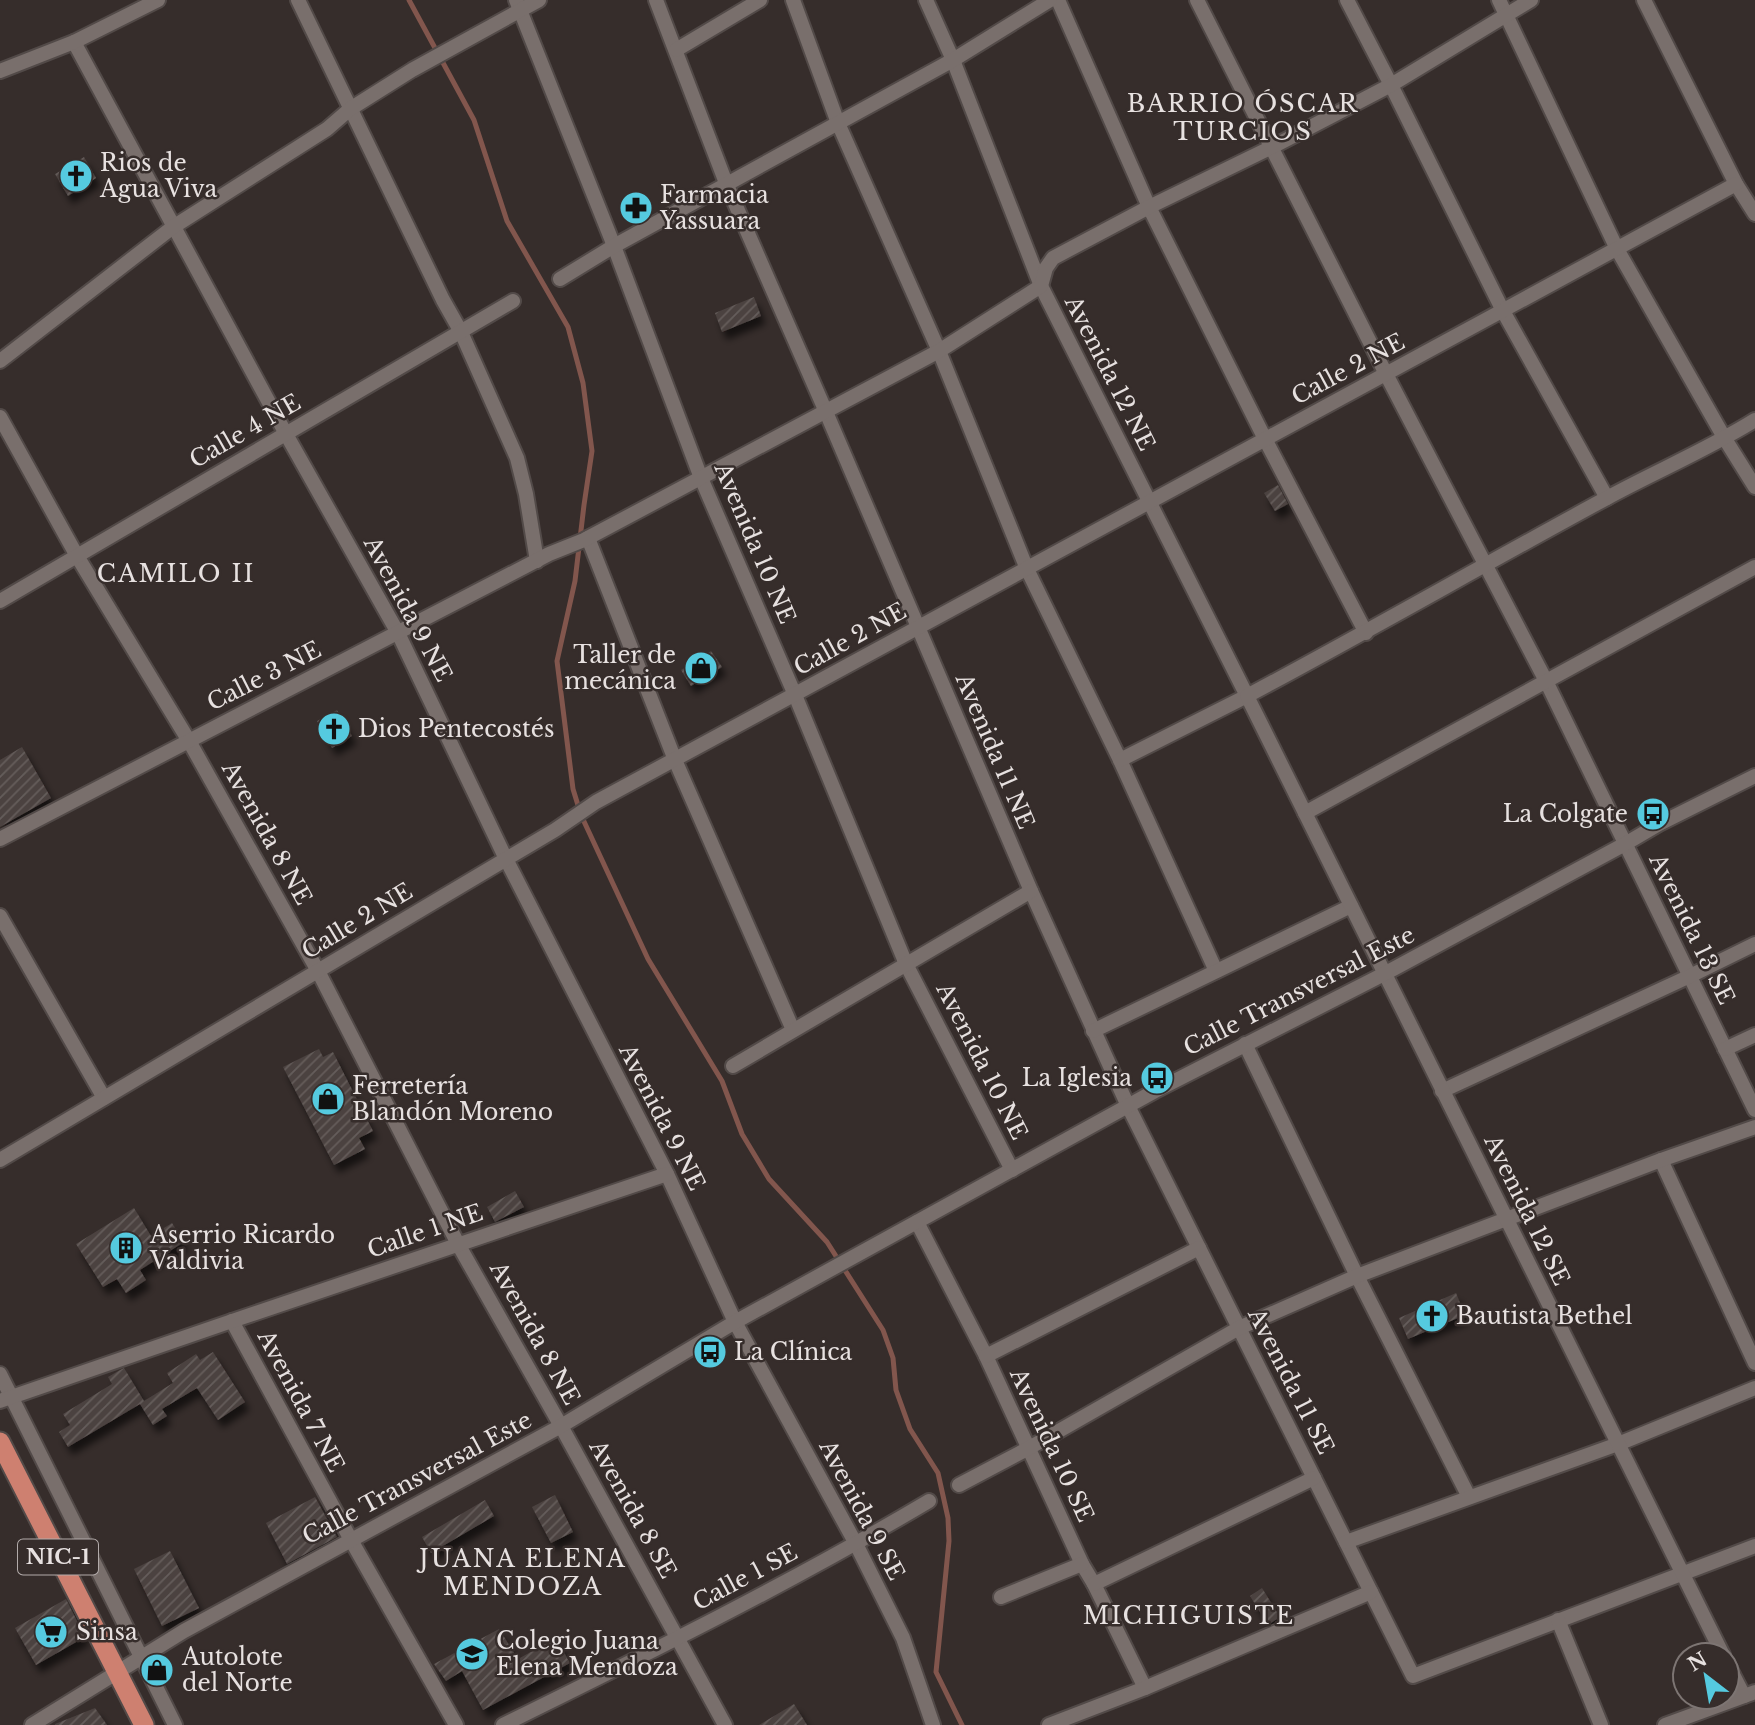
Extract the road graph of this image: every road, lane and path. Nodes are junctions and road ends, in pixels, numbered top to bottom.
1 (158, 0) edge
2 (298, 0) edge
3 (539, 0) edge
4 (656, 0) edge
5 (760, 0) edge
6 (793, 0) edge
7 (926, 0) edge
8 (1050, 0) edge
9 (1058, 0) edge
10 (1197, 0) edge
11 (1347, 0) edge
12 (1499, 0) edge
13 (1531, 0) edge
14 (1644, 0) edge
15 (519, 6) edge
16 (1506, 15) junction
17 (74, 42) junction
18 (676, 50) junction
19 (953, 60) junction
20 (0, 71) edge
21 (1391, 85) junction
22 (350, 109) junction
23 (838, 123) junction
24 (1272, 147) junction
25 (726, 183) junction
26 (1737, 184) junction
27 (1149, 207) junction
28 (1755, 214) edge
29 (173, 227) junction
30 (614, 246) junction
31 (1616, 249) junction
32 (560, 279) dead end
33 (1041, 286) junction
34 (513, 301) dead end
35 (1503, 311) junction
36 (461, 332) junction
37 (939, 352) junction
38 (0, 361) edge
39 (1386, 374) junction
40 (826, 412) junction
41 (0, 417) edge
42 (1755, 421) edge
43 (286, 434) junction
44 (1265, 439) junction
45 (1725, 439) junction
46 (701, 478) junction
47 (1755, 487) edge
48 (1607, 498) junction
49 (1149, 502) junction
50 (586, 539) junction
51 (77, 556) junction
52 (543, 557) junction
53 (1486, 566) junction
54 (1755, 567) edge
55 (1027, 569) junction
56 (0, 601) edge
57 (917, 628) junction
58 (398, 633) junction
59 (1366, 633) junction
60 (1546, 681) junction
61 (795, 695) junction
62 (1247, 696) junction
63 (189, 741) junction
64 (675, 760) junction
65 (1120, 760) junction
66 (1755, 776) edge
67 (1305, 813) junction
68 (0, 839) edge
69 (1625, 844) junction
70 (506, 859) junction
71 (1031, 891) junction
72 (1351, 906) junction
73 (0, 916) edge
74 (1755, 944) edge
75 (906, 964) junction
76 (318, 971) junction
77 (1216, 971) junction
78 (1384, 974) junction
79 (1690, 976) junction
80 (793, 1030) junction
81 (1093, 1031) junction
82 (1755, 1035) edge
83 (1245, 1044) junction
84 (1725, 1049) junction
85 (733, 1066) dead end
86 (1442, 1091) junction
87 (104, 1098) junction
88 (1128, 1105) junction
89 (1755, 1110) edge
90 (1755, 1127) edge
91 (0, 1160) edge
92 (1661, 1160) junction
93 (1012, 1170) junction
94 (667, 1174) junction
95 (1506, 1219) junction
96 (917, 1222) junction
97 (458, 1244) junction
98 (1199, 1248) junction
99 (1357, 1276) junction
100 (232, 1321) junction
101 (735, 1322) junction
102 (1239, 1328) junction
103 (986, 1356) junction
104 (1755, 1363) edge
105 (0, 1374) edge
106 (1755, 1388) edge
107 (6, 1399) edge
108 (561, 1426) junction
109 (0, 1442) edge
110 (1618, 1444) junction
111 (1029, 1448) junction
112 (1314, 1478) junction
113 (959, 1485) dead end
114 (1469, 1497) junction
115 (929, 1501) dead end
116 (351, 1540) junction
117 (1346, 1542) junction
118 (856, 1544) junction
119 (1755, 1546) edge
120 (1082, 1564) junction
121 (1682, 1574) junction
122 (1094, 1584) junction
123 (1371, 1592) junction
124 (1001, 1597) dead end
125 (1558, 1620) junction
126 (678, 1639) junction
127 (1716, 1641) edge
128 (142, 1658) junction
129 (117, 1673) junction
130 (1145, 1688) junction
131 (1750, 1694) edge
132 (32, 1725) edge
133 (144, 1725) edge
134 (175, 1725) edge
135 (456, 1725) edge
136 (503, 1725) edge
137 (725, 1725) edge
138 (933, 1725) edge
139 (1049, 1725) edge
140 (1601, 1725) edge
141 (1665, 1725) edge

1 - 17 street
2 - 22 street
3 - 15 street
4 - 18 street
5 - 18 street
6 - 23 street
7 - 19 street, Avenida 12 NE
8 - 19 street
9 - 27 street
10 - 24 street, Avenida 13 SE
11 - 21 street
12 - 16 street
13 - 16 street
14 - 26 street
15 - 22 street
15 - 30 street, Avenida 10 NE
16 - 21 street
16 - 31 street
17 - 20 street
17 - 29 street, Avenida 9 NE
18 - 25 street
19 - 23 street
19 - 33 street, Avenida 12 NE
21 - 24 street
21 - 35 street
22 - 29 street
22 - 36 street
23 - 25 street
23 - 37 street
24 - 27 street
24 - 39 street, Avenida 13 SE
25 - 30 street
25 - 40 street
26 - 28 street
26 - 31 street, Calle 2 NE
27 - 33 street
27 - 44 street
29 - 38 street
29 - 43 street, Avenida 9 NE
30 - 32 street
30 - 46 street, Avenida 10 NE
31 - 35 street, Calle 2 NE
31 - 45 street
33 - 37 street, Calle 3 NE
33 - 49 street, Avenida 12 NE
34 - 36 street, Calle 4 NE
35 - 39 street, Calle 2 NE
35 - 48 street
36 - 43 street, Calle 4 NE
36 - 52 street
37 - 40 street, Calle 3 NE
37 - 55 street
39 - 44 street, Calle 2 NE
39 - 53 street, Avenida 13 SE
40 - 46 street, Calle 3 NE
40 - 57 street, Avenida 11 NE
41 - 51 street, Avenida 8 NE
42 - 45 street
43 - 51 street, Calle 4 NE
43 - 58 street, Avenida 9 NE
44 - 49 street, Calle 2 NE
44 - 59 street
45 - 47 street
45 - 48 street
46 - 50 street, Calle 3 NE
46 - 61 street, Avenida 10 NE
48 - 53 street
49 - 55 street, Calle 2 NE
49 - 62 street, Avenida 12 NE
50 - 52 street, Calle 3 NE
50 - 64 street
51 - 56 street, Calle 4 NE
51 - 63 street, Avenida 8 NE
52 - 58 street, Calle 3 NE
53 - 59 street
53 - 60 street, Avenida 13 SE
54 - 60 street
55 - 57 street, Calle 2 NE
55 - 65 street
57 - 61 street, Calle 2 NE
57 - 71 street, Avenida 11 NE
58 - 63 street, Calle 3 NE
58 - 70 street, Avenida 9 NE
59 - 62 street
60 - 67 street
60 - 69 street, Avenida 13 SE
61 - 64 street, Calle 2 NE
61 - 75 street, Avenida 10 NE
62 - 65 street
62 - 67 street, Avenida 12 NE
63 - 68 street, Calle 3 NE
63 - 76 street, Avenida 8 NE
64 - 70 street, Calle 2 NE
64 - 80 street
65 - 77 street
66 - 69 street, Calle Transversal Este
67 - 72 street, Avenida 12 NE
69 - 78 street, Calle Transversal Este
69 - 79 street, Avenida 13 SE
70 - 76 street, Calle 2 NE
70 - 94 street, Avenida 9 NE
71 - 75 street
71 - 81 street, Avenida 11 NE
72 - 77 street
72 - 78 street, Avenida 12 NE
73 - 87 street
74 - 79 street
75 - 80 street
75 - 93 street, Avenida 10 NE
76 - 87 street, Calle 2 NE
76 - 97 street, Avenida 8 NE
77 - 81 street
78 - 83 street, Calle Transversal Este
78 - 86 street, Avenida 12 SE
79 - 84 street, Avenida 13 SE
79 - 86 street
80 - 85 street
81 - 88 street, Avenida 11 NE
82 - 84 street
83 - 88 street, Calle Transversal Este
83 - 99 street
84 - 89 street, Avenida 13 SE
86 - 95 street, Avenida 12 SE
87 - 91 street, Calle 2 NE
88 - 93 street, Calle Transversal Este
88 - 98 street, Avenida 11 SE
90 - 92 street
92 - 95 street
92 - 104 street
93 - 96 street, Calle Transversal Este
94 - 97 street, Calle 1 NE
94 - 101 street, Avenida 9 NE
95 - 99 street
95 - 110 street, Avenida 12 SE
96 - 101 street, Calle Transversal Este
96 - 103 street, Avenida 10 SE
97 - 100 street, Calle 1 NE
97 - 108 street, Avenida 8 NE
98 - 102 street, Avenida 11 SE
98 - 103 street
99 - 102 street
99 - 114 street
100 - 107 street, Calle 1 NE
100 - 116 street, Avenida 7 NE
101 - 108 street, Calle Transversal Este
101 - 118 street, Avenida 9 SE
102 - 111 street
102 - 112 street, Avenida 11 SE
103 - 111 street, Avenida 10 SE
105 - 107 street
106 - 110 street
107 - 128 street
108 - 116 street, Calle Transversal Este
108 - 126 street, Avenida 8 SE
109 - 129 highway, NIC-1
110 - 114 street
110 - 121 street, Avenida 12 SE
111 - 113 street
111 - 120 street, Avenida 10 SE
112 - 117 street, Avenida 11 SE
112 - 122 street
114 - 117 street
115 - 118 street, Calle 1 SE
116 - 128 street, Calle Transversal Este
116 - 135 street, Avenida 7 NE
117 - 123 street, Avenida 11 SE
118 - 126 street, Calle 1 SE
118 - 138 street, Avenida 9 SE
119 - 121 street
120 - 122 street, Avenida 10 SE
120 - 124 street
121 - 125 street
121 - 127 street, Avenida 12 SE
122 - 130 street, Avenida 10 SE
123 - 125 street, Avenida 11 SE
123 - 130 street
125 - 140 street
126 - 136 street, Calle 1 SE
126 - 137 street, Avenida 8 SE
128 - 129 street, Calle Transversal Este
128 - 134 street
129 - 132 street, Calle Transversal Este
129 - 133 highway, NIC-1
130 - 139 street
131 - 141 street

